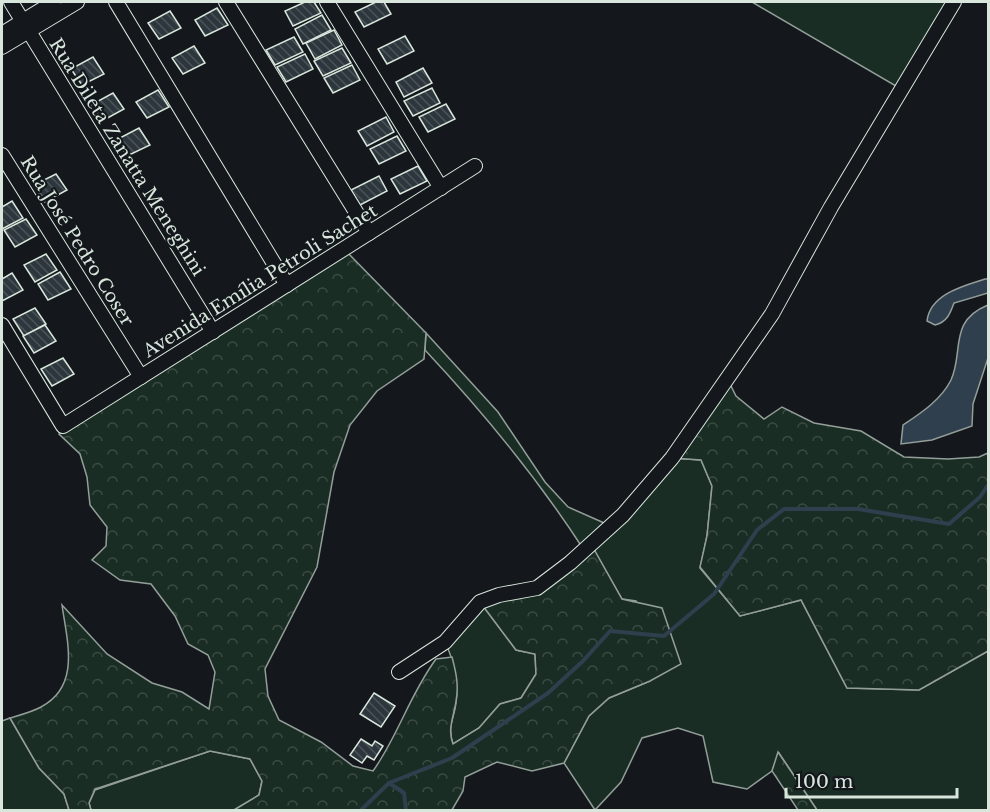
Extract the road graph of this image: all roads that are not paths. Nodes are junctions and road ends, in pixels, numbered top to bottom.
1 (11, 2) edge
2 (54, 2) edge
3 (77, 2) edge
4 (116, 2) edge
5 (226, 2) edge
6 (327, 2) edge
7 (954, 2) edge
8 (26, 26) junction
9 (2, 34) edge
10 (2, 47) edge
11 (2, 155) edge
12 (475, 166) dead end
13 (441, 188) junction
14 (369, 233) junction
15 (287, 285) junction
16 (2, 325) edge
17 (213, 332) junction
18 (141, 377) junction
19 (399, 672) dead end

1 - 8 street, Rua Dileta Zanatta Meneghini
2 - 8 street
3 - 8 street
4 - 15 street
5 - 14 street
6 - 13 street
7 - 19 street
8 - 9 street
8 - 10 street
8 - 17 street, Rua Dileta Zanatta Meneghini
11 - 18 street, Rua José Pedro Coser
12 - 13 street, Avenida Emília Petroli Sachet
13 - 14 street, Avenida Emília Petroli Sachet
14 - 15 street, Avenida Emília Petroli Sachet
15 - 17 street, Avenida Emília Petroli Sachet
16 - 18 street, Avenida Emília Petroli Sachet
17 - 18 street, Avenida Emília Petroli Sachet

